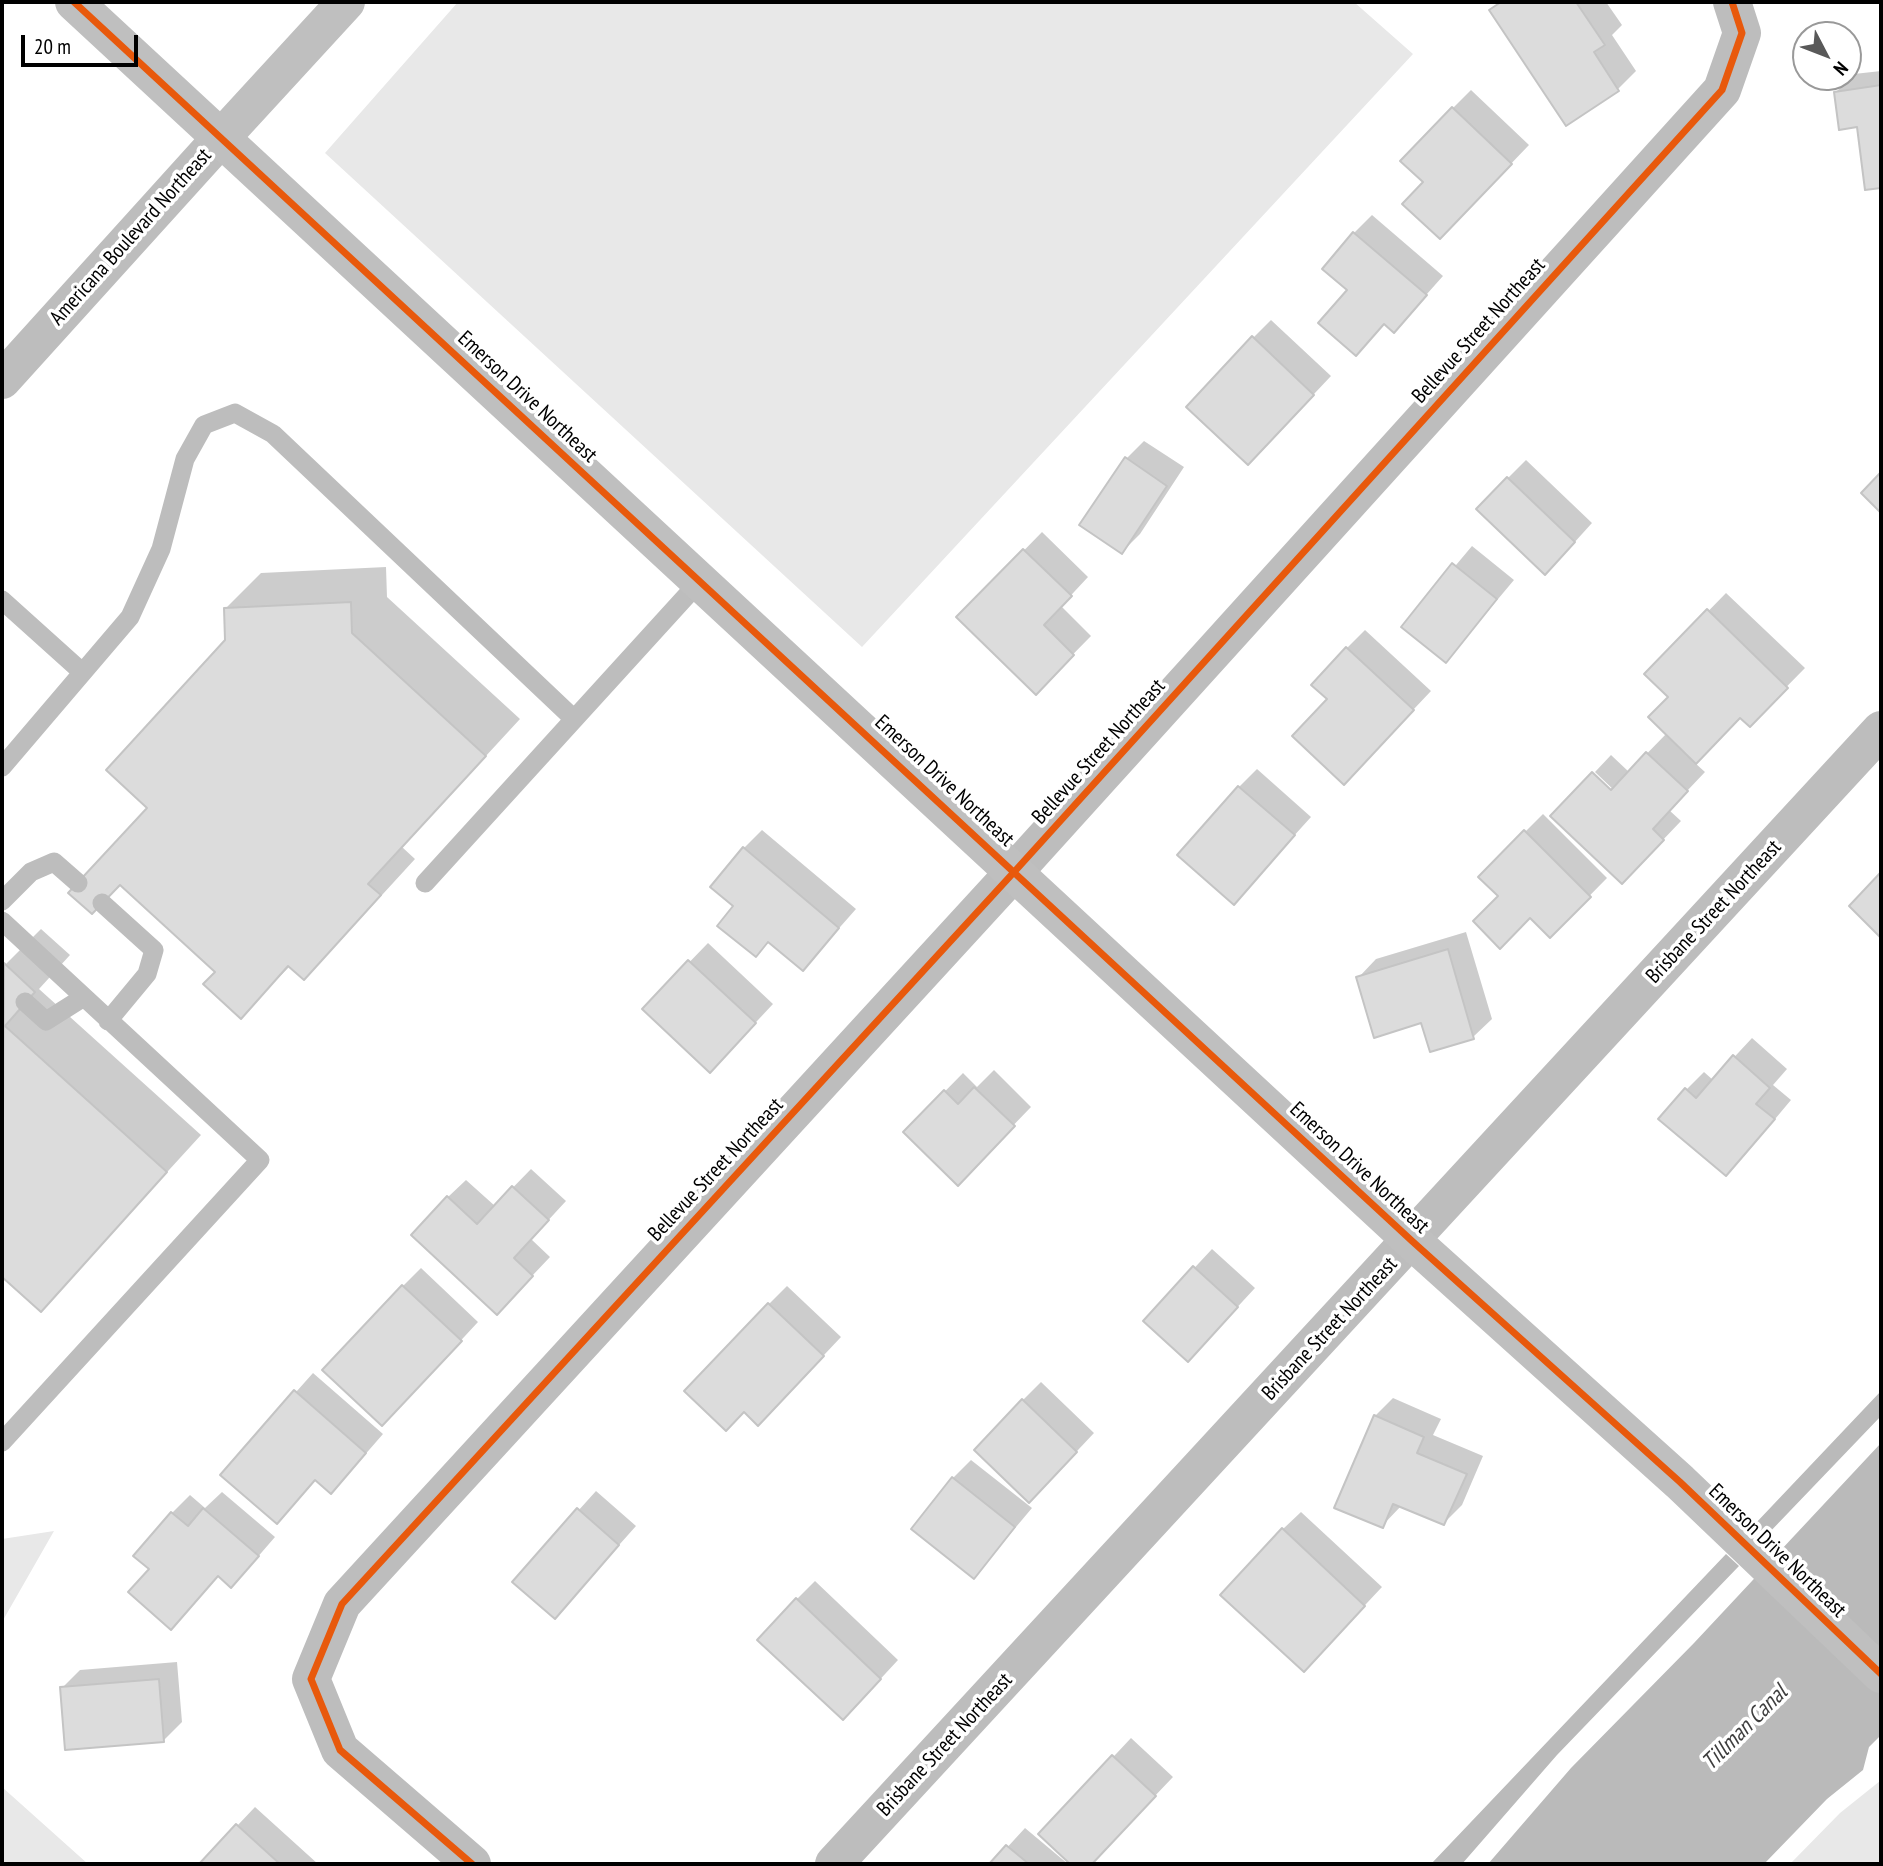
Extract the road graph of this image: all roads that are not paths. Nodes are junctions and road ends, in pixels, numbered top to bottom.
1 (74, 2) edge
2 (346, 2) edge
3 (1737, 17) edge
4 (221, 138) junction
5 (2, 380) edge
6 (700, 581) junction
7 (2, 600) edge
8 (82, 672) junction
9 (574, 719) junction
10 (1881, 730) edge
11 (2, 767) edge
12 (1015, 871) junction
13 (78, 883) dead end
14 (425, 883) dead end
15 (2, 901) edge
16 (102, 903) dead end
17 (4, 928) edge
18 (84, 997) junction
19 (25, 1002) dead end
20 (108, 1021) junction
21 (1412, 1241) junction
22 (2, 1442) edge
23 (1881, 1674) edge
24 (472, 1864) edge
25 (834, 1864) edge

1 - 4 street, Emerson Drive Northeast
2 - 4 street, Americana Boulevard Northeast
3 - 12 street, Bellevue Street Northeast
4 - 5 street, Americana Boulevard Northeast
4 - 6 street, Emerson Drive Northeast
6 - 9 lane
6 - 12 street, Emerson Drive Northeast
7 - 8 lane
8 - 9 lane
8 - 11 lane
9 - 14 lane
10 - 21 street, Brisbane Street Northeast
12 - 21 street, Emerson Drive Northeast
12 - 24 street, Bellevue Street Northeast
13 - 15 lane
16 - 20 lane
17 - 18 lane
18 - 19 lane
18 - 20 lane
20 - 22 lane
21 - 23 street, Emerson Drive Northeast
21 - 25 street, Brisbane Street Northeast

